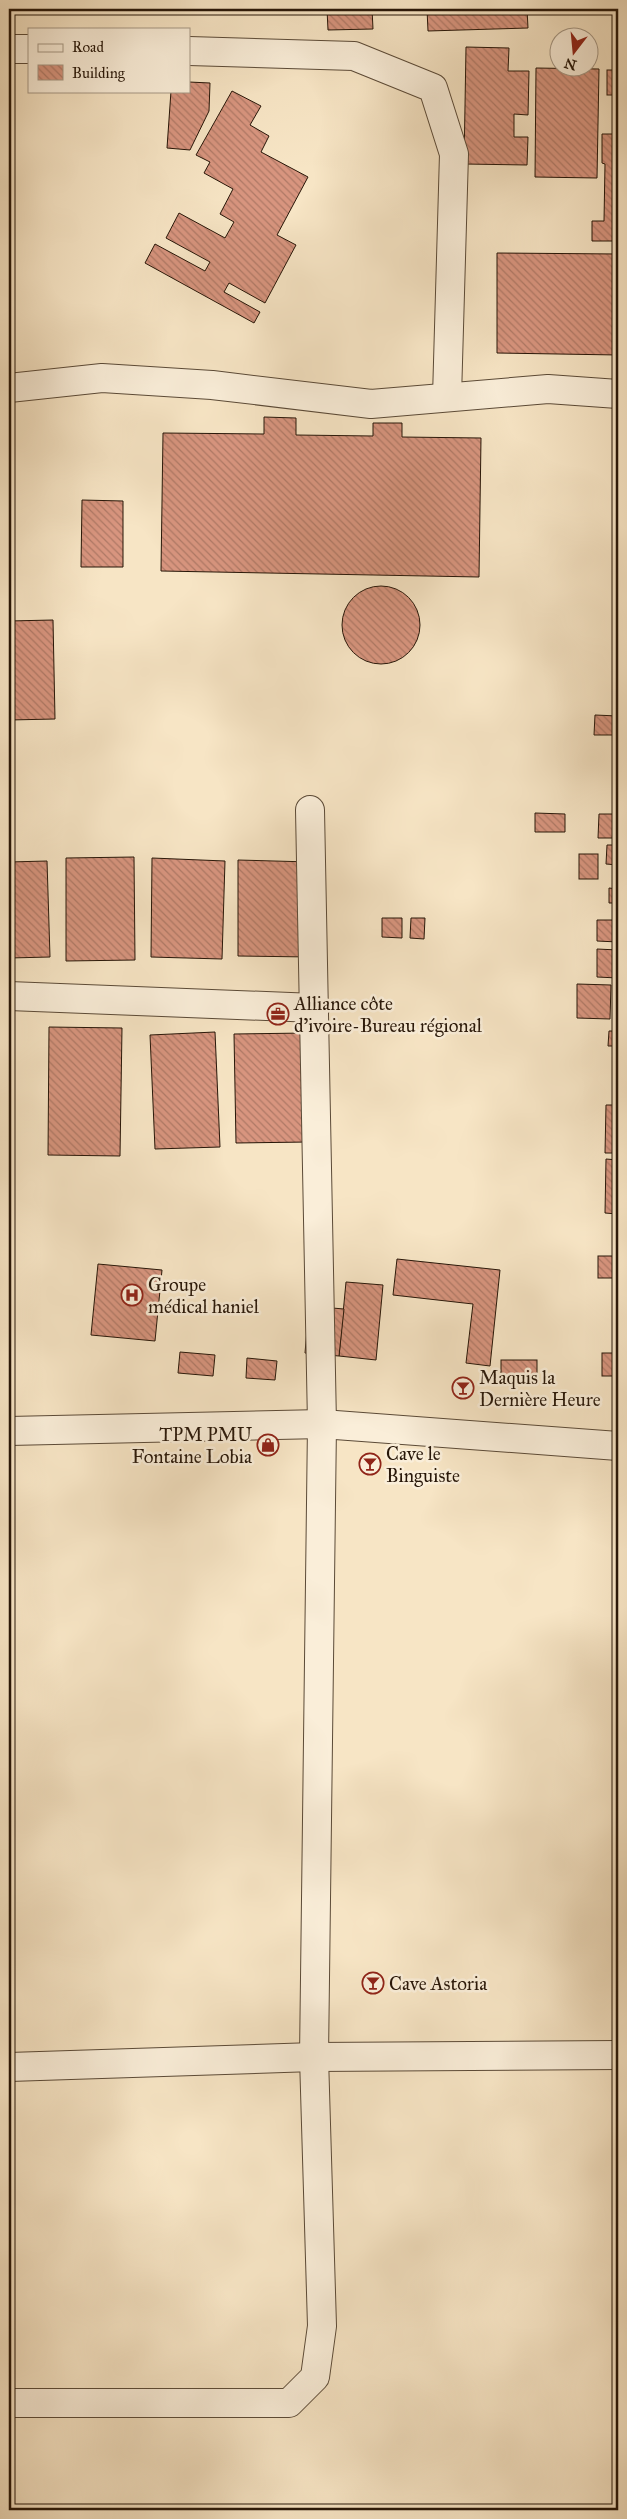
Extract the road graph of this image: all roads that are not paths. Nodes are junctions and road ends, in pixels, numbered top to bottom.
1 (9, 49) edge
2 (28, 49) edge
3 (190, 51) edge
4 (9, 388) edge
5 (618, 394) edge
6 (447, 397) junction
7 (310, 810) dead end
8 (9, 996) edge
9 (315, 1008) junction
10 (322, 1424) junction
11 (9, 1431) edge
12 (618, 1446) edge
13 (618, 2055) edge
14 (314, 2057) junction
15 (9, 2067) edge
16 (9, 2403) edge

1 - 2 street
3 - 6 street
4 - 6 street
5 - 6 street
7 - 9 street
8 - 9 street
9 - 10 street
10 - 11 street
10 - 12 street
10 - 14 street
13 - 14 street
14 - 15 street
14 - 16 street

